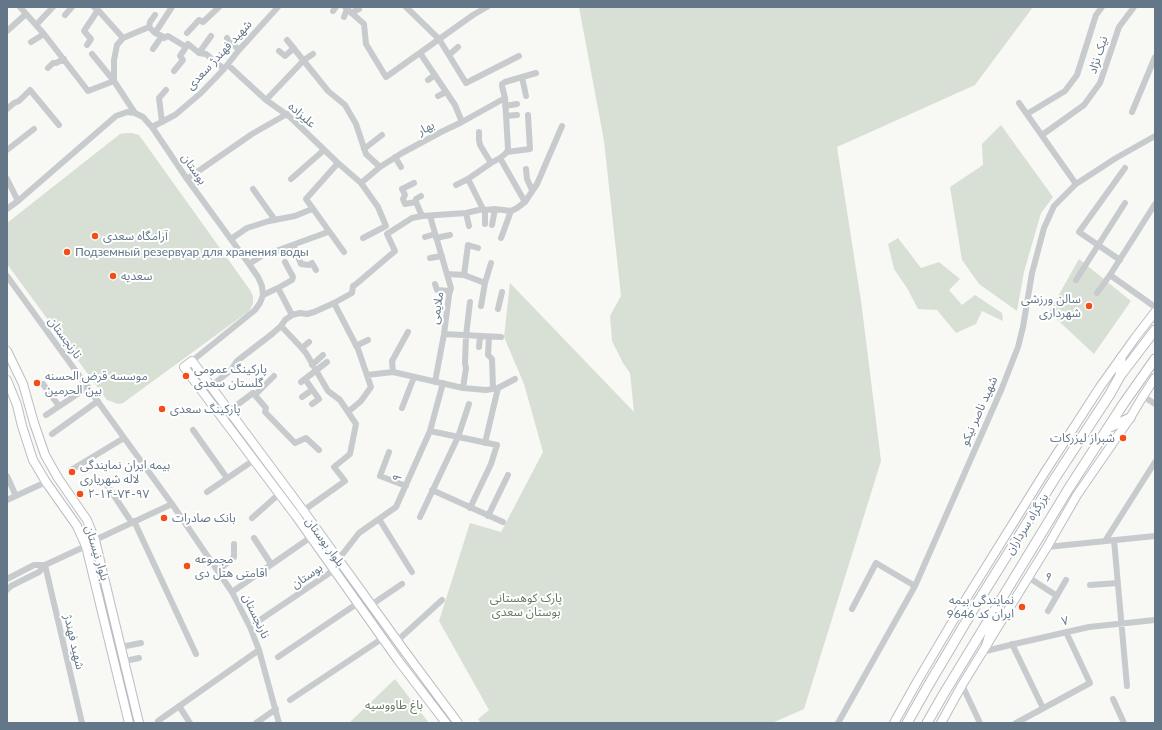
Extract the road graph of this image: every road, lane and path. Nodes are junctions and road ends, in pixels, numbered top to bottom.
1 (20, 7) edge
2 (53, 7) edge
3 (72, 7) edge
4 (172, 7) edge
5 (406, 7) edge
6 (487, 7) edge
7 (1102, 7) edge
8 (1134, 7) edge
9 (217, 8) edge
10 (96, 9) edge
11 (274, 9) edge
12 (348, 9) edge
13 (360, 9) dead end
14 (26, 14) junction
15 (65, 15) dead end
16 (155, 16) dead end
17 (344, 17) dead end
18 (36, 24) junction
19 (149, 27) junction
20 (7, 31) edge
21 (155, 33) junction
22 (187, 33) dead end
23 (44, 34) junction
24 (162, 36) junction
25 (211, 36) dead end
26 (123, 38) junction
27 (227, 38) dead end
28 (439, 39) junction
29 (287, 40) dead end
30 (31, 42) dead end
31 (87, 45) dead end
32 (187, 46) junction
33 (458, 47) dead end
34 (294, 48) junction
35 (153, 49) dead end
36 (239, 50) junction
37 (279, 51) dead end
38 (199, 53) junction
39 (420, 53) junction
40 (92, 54) dead end
41 (313, 54) dead end
42 (449, 55) junction
43 (519, 56) dead end
44 (1155, 57) edge
45 (64, 59) junction
46 (304, 60) junction
47 (226, 67) junction
48 (48, 68) dead end
49 (174, 71) dead end
50 (536, 73) dead end
51 (435, 75) junction
52 (522, 78) junction
53 (428, 80) dead end
54 (114, 81) junction
55 (166, 90) dead end
56 (446, 92) junction
57 (438, 96) dead end
58 (526, 96) dead end
59 (505, 98) junction
60 (266, 100) junction
61 (1019, 103) dead end
62 (517, 104) dead end
63 (505, 106) junction
64 (7, 108) edge
65 (1132, 112) dead end
66 (135, 113) junction
67 (287, 114) junction
68 (1027, 114) junction
69 (518, 115) dead end
70 (528, 115) dead end
71 (506, 116) junction
72 (162, 122) junction
73 (462, 122) junction
74 (59, 125) dead end
75 (562, 126) dead end
76 (152, 127) junction
77 (34, 129) dead end
78 (479, 132) dead end
79 (382, 135) dead end
80 (1042, 135) junction
81 (1155, 136) edge
82 (364, 148) junction
83 (7, 150) edge
84 (324, 150) junction
85 (508, 152) junction
86 (395, 158) junction
87 (500, 158) junction
88 (491, 163) junction
89 (338, 164) junction
90 (402, 167) dead end
91 (380, 168) junction
92 (1125, 168) dead end
93 (526, 169) dead end
94 (291, 178) dead end
95 (7, 179) edge
96 (187, 179) junction
97 (468, 179) junction
98 (361, 183) junction
99 (414, 184) dead end
100 (1076, 184) junction
101 (456, 185) dead end
102 (252, 189) dead end
103 (532, 190) junction
104 (421, 196) dead end
105 (18, 201) junction
106 (416, 202) junction
107 (525, 202) junction
108 (1125, 203) dead end
109 (1155, 204) edge
110 (7, 209) edge
111 (312, 209) junction
112 (496, 209) junction
113 (484, 210) junction
114 (511, 211) junction
115 (466, 213) junction
116 (422, 216) junction
117 (430, 216) junction
118 (275, 220) junction
119 (469, 226) dead end
120 (328, 232) junction
121 (450, 234) dead end
122 (436, 236) junction
123 (425, 237) dead end
124 (363, 238) dead end
125 (500, 238) dead end
126 (231, 239) junction
127 (293, 245) junction
128 (1098, 245) junction
129 (478, 248) dead end
130 (344, 252) dead end
131 (442, 256) junction
132 (430, 258) dead end
133 (1120, 260) junction
134 (285, 262) dead end
135 (249, 264) junction
136 (491, 264) dead end
137 (316, 270) dead end
138 (447, 274) junction
139 (464, 275) junction
140 (1110, 275) junction
141 (7, 276) edge
142 (1076, 280) dead end
143 (485, 283) junction
144 (435, 284) dead end
145 (278, 288) junction
146 (450, 291) junction
147 (502, 292) dead end
148 (1097, 293) dead end
149 (263, 295) junction
150 (470, 302) dead end
151 (334, 303) junction
152 (481, 306) dead end
153 (1155, 307) edge
154 (498, 309) dead end
155 (1155, 312) edge
156 (292, 315) junction
157 (281, 326) junction
158 (1155, 330) edge
159 (408, 332) dead end
160 (444, 334) junction
161 (466, 336) junction
162 (480, 337) junction
163 (489, 337) junction
164 (501, 337) dead end
165 (368, 340) dead end
166 (309, 342) dead end
167 (356, 346) junction
168 (479, 347) dead end
169 (302, 348) junction
170 (7, 351) edge
171 (323, 355) dead end
172 (1121, 358) junction
173 (1155, 359) edge
174 (192, 361) junction
175 (327, 362) dead end
176 (312, 365) junction
177 (316, 371) junction
178 (393, 372) junction
179 (367, 375) junction
180 (274, 376) dead end
181 (414, 376) junction
182 (1120, 376) junction
183 (1155, 378) edge
184 (515, 379) dead end
185 (7, 380) edge
186 (436, 382) junction
187 (442, 383) junction
188 (43, 384) dead end
189 (88, 387) junction
190 (210, 387) junction
191 (463, 388) junction
192 (496, 389) junction
193 (312, 390) junction
194 (255, 395) junction
195 (1143, 396) junction
196 (302, 397) dead end
197 (98, 401) junction
198 (312, 404) dead end
199 (469, 404) dead end
200 (1155, 404) edge
201 (59, 406) junction
202 (402, 408) dead end
203 (229, 411) junction
204 (348, 412) junction
205 (46, 415) dead end
206 (1130, 418) junction
207 (1108, 428) junction
208 (193, 430) dead end
209 (430, 431) junction
210 (52, 434) dead end
211 (458, 437) junction
212 (124, 438) junction
213 (485, 443) junction
214 (319, 450) dead end
215 (389, 452) dead end
216 (254, 460) junction
217 (1155, 462) edge
218 (71, 470) dead end
219 (508, 475) dead end
220 (227, 478) junction
221 (1055, 478) junction
222 (8, 479) edge
223 (46, 482) junction
224 (107, 485) dead end
225 (406, 486) junction
226 (1069, 488) junction
227 (432, 490) junction
228 (207, 492) dead end
229 (279, 494) junction
230 (16, 496) junction
231 (7, 500) edge
232 (172, 504) junction
233 (470, 508) junction
234 (303, 510) junction
235 (296, 516) junction
236 (488, 516) junction
237 (420, 517) dead end
238 (252, 518) dead end
239 (379, 519) junction
240 (133, 522) junction
241 (503, 522) dead end
242 (1155, 536) edge
243 (311, 537) junction
244 (254, 538) dead end
245 (95, 540) junction
246 (1114, 540) junction
247 (1105, 541) junction
248 (234, 544) dead end
249 (86, 546) junction
250 (1047, 547) junction
251 (338, 560) junction
252 (272, 564) junction
253 (46, 566) junction
254 (334, 570) junction
255 (218, 571) junction
256 (412, 572) dead end
257 (1028, 577) junction
258 (7, 579) edge
259 (1066, 580) dead end
260 (1118, 583) junction
261 (402, 584) dead end
262 (1090, 585) dead end
263 (914, 586) junction
264 (7, 590) edge
265 (232, 592) junction
266 (1057, 596) junction
267 (442, 600) dead end
268 (358, 603) junction
269 (999, 603) junction
270 (371, 605) junction
271 (852, 609) dead end
272 (1048, 611) dead end
273 (260, 620) dead end
274 (1155, 620) edge
275 (1122, 623) junction
276 (1066, 632) junction
277 (383, 638) junction
278 (397, 641) junction
279 (141, 643) dead end
280 (1012, 644) junction
281 (121, 647) junction
282 (984, 648) junction
283 (259, 650) junction
284 (406, 653) junction
285 (196, 654) dead end
286 (278, 657) dead end
287 (139, 658) dead end
288 (398, 660) junction
289 (125, 661) junction
290 (962, 685) junction
291 (1127, 686) dead end
292 (1113, 699) dead end
293 (290, 700) dead end
294 (179, 706) junction
295 (1043, 708) junction
296 (276, 709) junction
297 (158, 721) dead end
298 (82, 723) edge
299 (129, 723) edge
300 (140, 723) edge
301 (190, 723) edge
302 (256, 723) edge
303 (279, 723) edge
304 (446, 723) edge
305 (458, 723) edge
306 (838, 723) edge
307 (894, 723) edge
308 (907, 723) edge
309 (927, 723) edge
310 (941, 723) edge
311 (980, 723) edge
312 (1016, 723) edge
313 (1124, 723) edge

1 - 14 street
2 - 18 street
3 - 15 street
4 - 21 street
5 - 28 street
6 - 28 street
7 - 68 street
8 - 80 street, نیک نژاد
9 - 22 street
10 - 26 street
10 - 31 street
11 - 36 street, شهید فهندژ سعدی
12 - 13 street
12 - 17 street
12 - 39 street
14 - 18 street
14 - 20 street
16 - 19 street
18 - 23 street
19 - 21 street, علیزاده
19 - 26 street
21 - 24 street, علیزاده
23 - 30 street
23 - 45 street
24 - 32 street, علیزاده
24 - 35 street
25 - 38 street
26 - 54 street
27 - 36 street
28 - 39 street
28 - 42 street
29 - 34 street
32 - 38 street, علیزاده
32 - 49 street
33 - 42 street
34 - 37 street
34 - 46 street
36 - 47 street, شهید فهندژ سعدی
38 - 47 street, علیزاده
39 - 51 street
40 - 54 street, بوستان
41 - 46 street
42 - 43 street
44 - 65 street
45 - 48 street
45 - 54 street
46 - 60 street
46 - 82 street
47 - 60 street, علیزاده
47 - 72 street, شهید فهندژ سعدی
50 - 52 street
51 - 53 street
51 - 56 street
52 - 58 street
52 - 59 street
54 - 66 street, بوستان
55 - 72 street
56 - 57 street
56 - 73 street
59 - 63 street
59 - 73 street, بهار
60 - 67 street, علیزاده
61 - 68 street
62 - 63 street
63 - 71 street
64 - 74 street
66 - 76 street, بوستان
66 - 105 street
67 - 84 street, علیزاده
67 - 96 street
68 - 80 street
69 - 71 street
70 - 85 street
71 - 85 street
72 - 76 street, شهید فهندژ سعدی
73 - 86 street, بهار
75 - 103 street
76 - 96 street, بوستان
77 - 83 street
78 - 88 street
79 - 82 street
80 - 100 street
81 - 100 street, شهید ناصر نیکو
82 - 91 street
84 - 89 street, علیزاده
84 - 94 street
85 - 87 street
86 - 90 street
86 - 91 street, بهار
87 - 88 street
87 - 107 street
88 - 97 street
89 - 98 street, علیزاده
89 - 111 street
91 - 98 street, بهار
92 - 128 street
93 - 103 street
95 - 105 street
96 - 126 street, بوستان
97 - 101 street
97 - 113 street
98 - 124 street, علیزاده
99 - 106 street
100 - 263 street, شهید ناصر نیکو
102 - 118 street
103 - 107 street
104 - 106 street
105 - 110 street
106 - 116 street
107 - 114 street
108 - 128 street
109 - 133 street
111 - 118 street
111 - 120 street
112 - 113 street
112 - 113 street
112 - 114 street
113 - 115 street
114 - 125 street
115 - 117 street
115 - 119 street
116 - 117 street
116 - 151 street
117 - 122 street, ملایمی
118 - 126 street
120 - 127 street
120 - 130 street
121 - 122 street
122 - 123 street
122 - 131 street, ملایمی
126 - 135 street, بوستان
127 - 135 street
127 - 137 street
128 - 133 street
128 - 142 street
129 - 139 street
131 - 132 street
131 - 138 street, ملایمی
133 - 140 street
134 - 145 street
135 - 149 street, بوستان
136 - 143 street
138 - 139 street
138 - 146 street, ملایمی
139 - 143 street
140 - 148 street
140 - 153 street
141 - 189 street, نارنجستان
143 - 152 street
144 - 146 street
145 - 149 street
145 - 156 street
146 - 160 street, ملایمی
147 - 154 street
149 - 174 street
150 - 161 street
151 - 156 street
151 - 167 street
155 - 172 main road
156 - 157 street
157 - 169 street
157 - 190 street
158 - 182 highway, بزرگراه سرداران
159 - 178 street
160 - 161 street
160 - 186 street, ملایمی
161 - 162 street
161 - 191 street
162 - 163 street
162 - 168 street
163 - 164 street
163 - 192 street
165 - 167 street
166 - 169 street
167 - 179 street
169 - 176 street
170 - 245 main road, بلوار نیستان
171 - 176 street
172 - 182 highway
172 - 307 main road
173 - 207 highway, بزرگراه سرداران
174 - 190 main road, بلوار بوستان
174 - 216 main road, بلوار بوستان
175 - 177 street
176 - 177 street
177 - 193 street
177 - 204 street
178 - 179 street
178 - 181 street
179 - 204 street
180 - 194 street
181 - 186 street
181 - 202 street
182 - 221 highway, بزرگراه سرداران
183 - 195 main road
184 - 192 street
185 - 223 main road, بلوار نیستان
186 - 187 street
187 - 191 street
187 - 209 street, ۹
188 - 201 street
189 - 197 street, نارنجستان
189 - 201 street
190 - 203 main road, بلوار بوستان
191 - 192 street
192 - 213 street
193 - 196 street
193 - 198 street
194 - 203 street
194 - 214 street
195 - 200 street
195 - 206 main road
197 - 210 street
197 - 212 street, نارنجستان
199 - 211 street
201 - 205 street
203 - 234 main road, بلوار بوستان
204 - 234 street
206 - 207 highway
206 - 250 main road
207 - 226 highway, بزرگراه سرداران
208 - 220 street
209 - 211 street
209 - 225 street, ۹
211 - 213 street
211 - 227 street
212 - 218 street
212 - 232 street, نارنجستان
213 - 233 street
215 - 225 street
216 - 220 street
216 - 229 main road, بلوار بوستان
217 - 247 street
219 - 236 street
220 - 228 street
221 - 226 highway
221 - 308 highway, بزرگراه سرداران
222 - 230 street
223 - 230 street
223 - 249 main road, بلوار نیستان
224 - 240 street
225 - 239 street, ۹
226 - 269 highway, بزرگراه سرداران
227 - 233 street
227 - 237 street
229 - 235 main road, بلوار بوستان
229 - 238 street
230 - 231 street
232 - 240 street
232 - 255 street, نارنجستان
233 - 236 street
234 - 235 street
234 - 251 main road, بلوار بوستان
235 - 243 main road, بلوار بوستان
236 - 241 street
239 - 251 street, ۹
239 - 256 street
240 - 245 street
240 - 285 street
242 - 246 street
243 - 252 street
243 - 254 main road, بلوار بوستان
244 - 252 street
245 - 281 main road, بلوار نیستان
246 - 247 street
246 - 260 street
247 - 250 street
248 - 255 street
249 - 253 street
249 - 299 main road, بلوار نیستان
250 - 257 main road
251 - 270 main road, بلوار بوستان
252 - 265 street
253 - 258 street
253 - 264 street
253 - 298 street, شهید فهندژ
254 - 268 main road, بلوار بوستان
254 - 273 street, بوستان
255 - 265 street, نارنجستان
257 - 266 street, ۹
257 - 282 main road
259 - 266 street, ۹
260 - 262 street
260 - 275 street
261 - 270 street
263 - 271 street
263 - 306 street, شهید ناصر نیکو
265 - 283 street, نارنجستان
266 - 272 street, ۹
267 - 278 street
268 - 277 main road, بلوار بوستان
268 - 286 street
269 - 282 highway
269 - 309 highway, بزرگراه سرداران
270 - 278 main road, بلوار بوستان
274 - 275 street, ۷
275 - 276 street, ۷
275 - 291 street
276 - 280 street, ۷
276 - 295 street
277 - 288 main road, بلوار بوستان
277 - 293 street
278 - 284 main road, بلوار بوستان
279 - 281 street
280 - 282 street, ۷
280 - 295 street
281 - 289 main road, بلوار نیستان
282 - 290 main road
283 - 294 street
283 - 296 street, نارنجستان
284 - 288 main road
284 - 305 main road, بلوار بوستان
287 - 289 street
288 - 304 main road, بلوار بوستان
289 - 300 main road, بلوار نیستان
290 - 310 main road
290 - 311 street
292 - 313 street
294 - 297 street
294 - 301 street
295 - 312 street
296 - 302 street
296 - 303 street, نارنجستان

